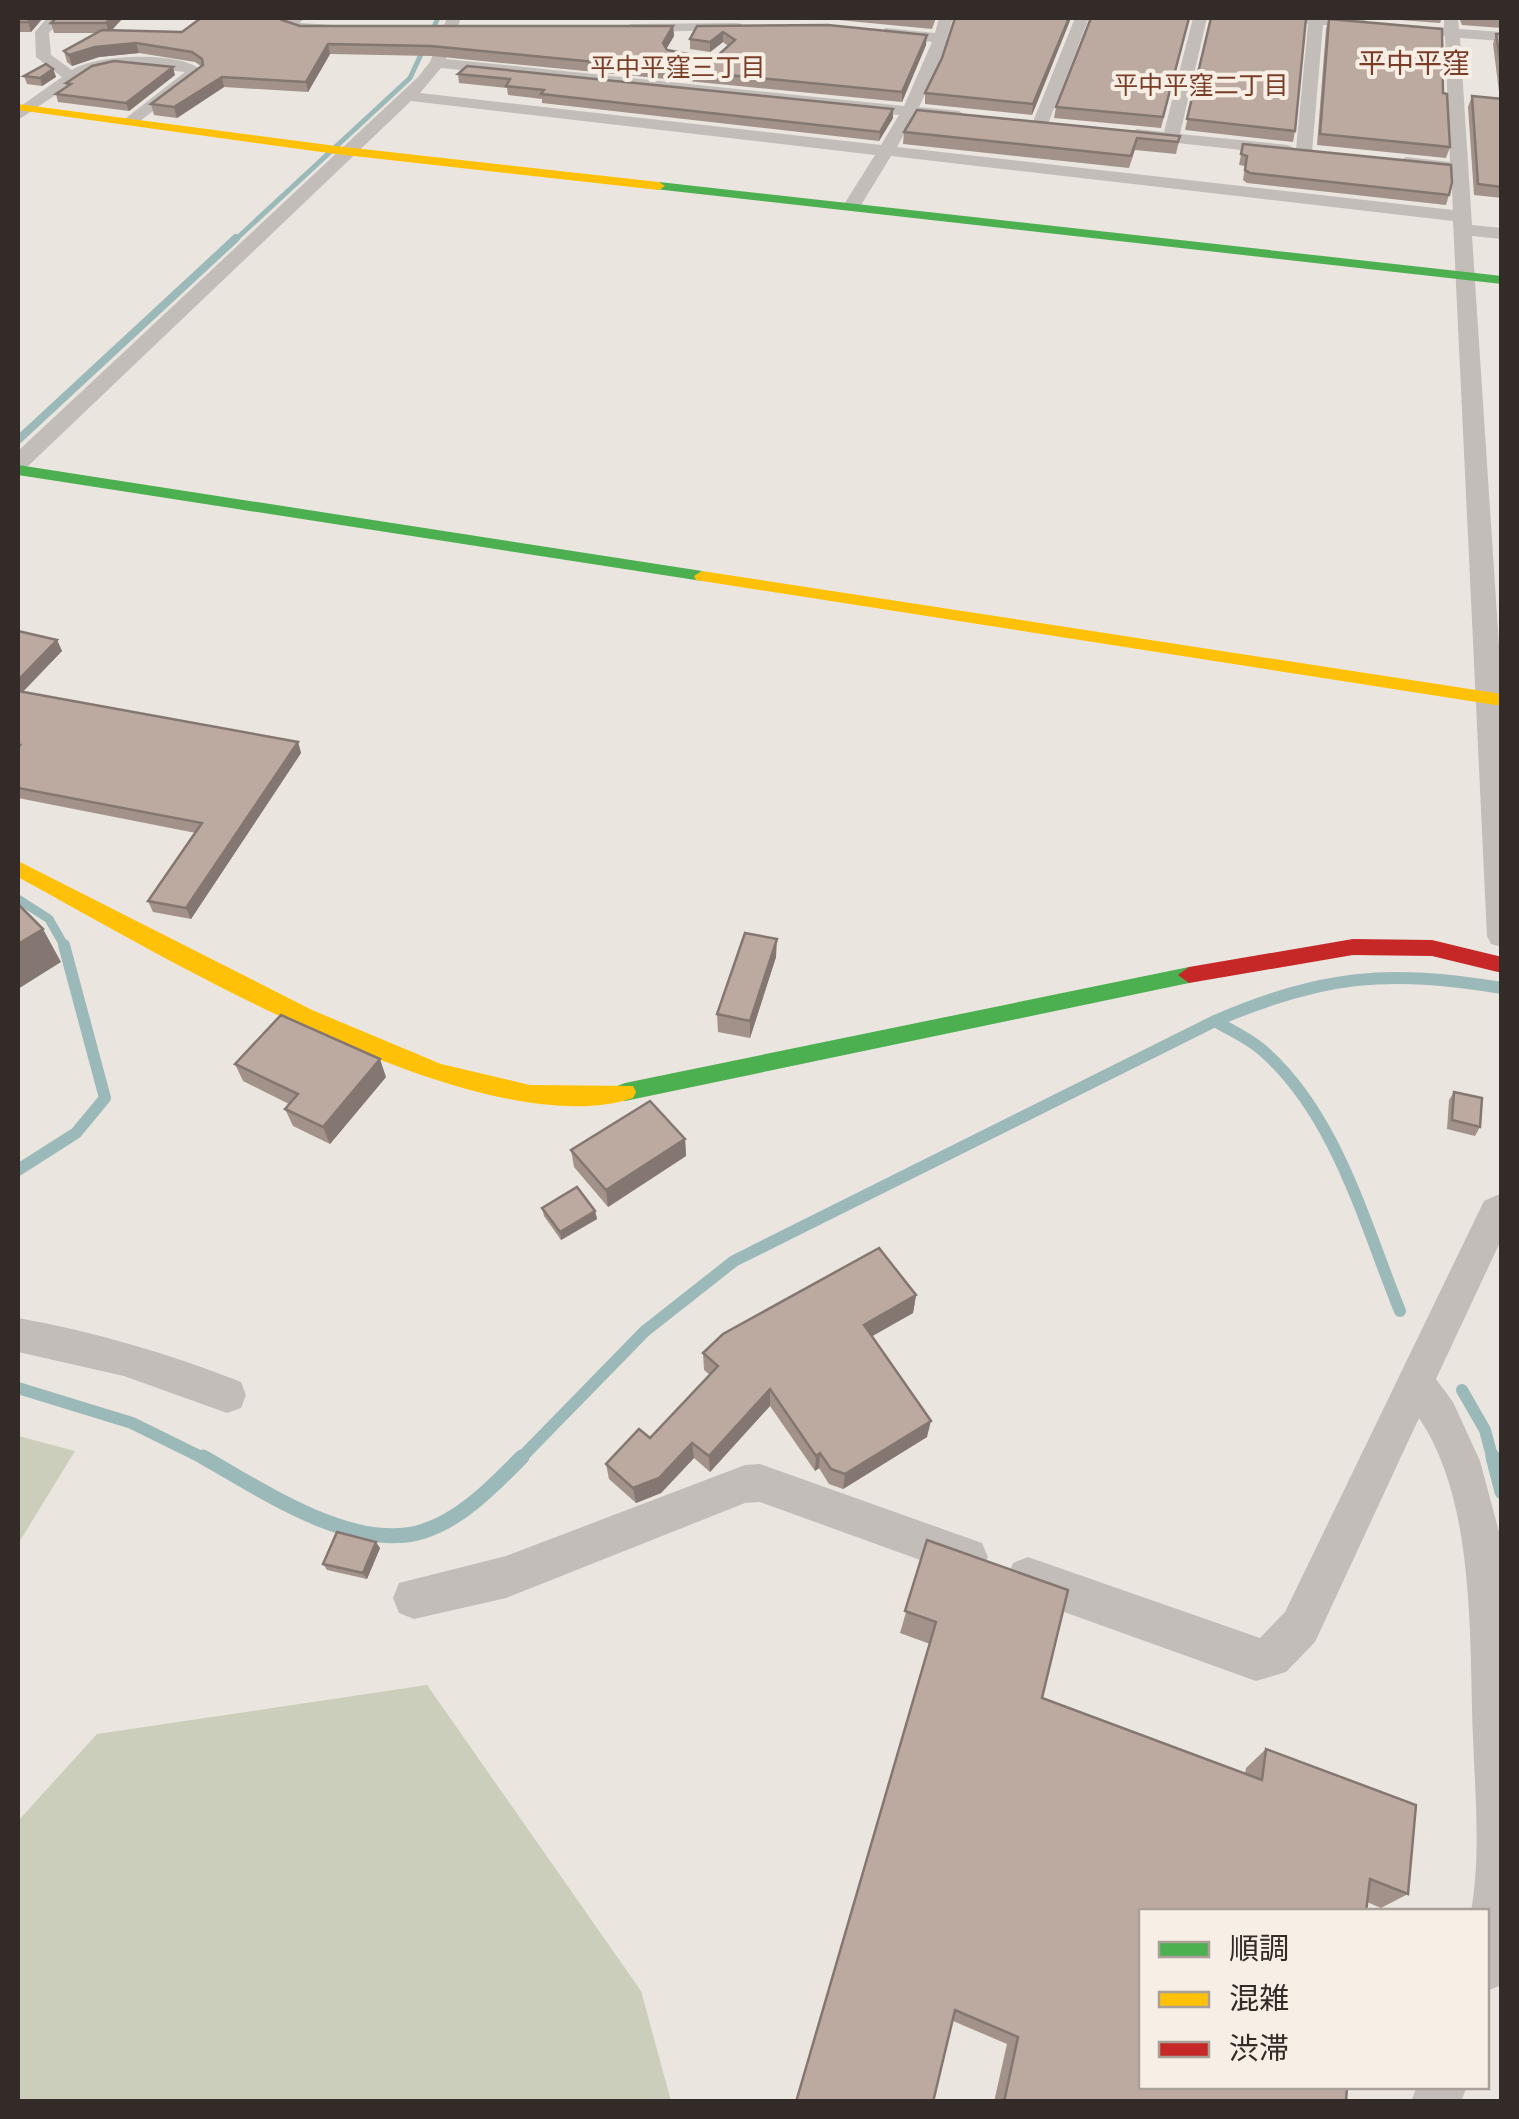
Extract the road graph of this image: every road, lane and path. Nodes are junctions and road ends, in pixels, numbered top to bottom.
1 (55, 18) edge
2 (297, 18) edge
3 (946, 18) edge
4 (1082, 18) edge
5 (1200, 18) edge
6 (1289, 18) edge
7 (1316, 19) edge
8 (736, 22) edge
9 (459, 25) edge
10 (1452, 25) edge
11 (754, 27) edge
12 (1394, 27) edge
13 (605, 28) edge
14 (684, 28) edge
15 (356, 29) edge
16 (1413, 29) edge
17 (428, 30) edge
18 (868, 31) edge
19 (1502, 37) edge
20 (942, 38) junction
21 (436, 63) junction
22 (663, 64) edge
23 (72, 77) junction
24 (647, 84) junction
25 (407, 96) junction
26 (908, 110) junction
27 (19, 111) edge
28 (984, 118) edge
29 (128, 122) junction
30 (1021, 122) edge
31 (1040, 124) junction
32 (1059, 126) edge
33 (1115, 132) edge
34 (1171, 138) junction
35 (336, 150) junction
36 (886, 151) junction
37 (1304, 152) junction
38 (1324, 154) edge
39 (1383, 160) edge
40 (1462, 168) junction
41 (852, 206) junction
42 (1464, 224) junction
43 (1502, 234) edge
44 (1467, 276) junction
45 (1502, 280) edge
46 (18, 467) edge
47 (1495, 699) edge
48 (18, 868) edge
49 (1502, 936) edge
50 (1502, 965) edge
51 (1502, 1208) edge
52 (18, 1335) edge
53 (1416, 1382) junction
54 (228, 1394) dead end
55 (414, 1598) dead end
56 (1489, 1948) edge

1 - 23 street
2 - 15 street
3 - 20 street
4 - 31 street
5 - 34 street
6 - 7 street
7 - 12 street
7 - 37 street
8 - 11 street
8 - 14 street
9 - 17 street
9 - 21 street
10 - 16 street
10 - 19 street
10 - 40 street
13 - 14 street
18 - 20 street
20 - 26 street
21 - 24 street
21 - 25 street
22 - 24 street
23 - 27 street
23 - 29 street
24 - 26 street
25 - 35 street
25 - 36 street
26 - 28 street
26 - 36 street
27 - 29 street
29 - 35 street
30 - 31 street
31 - 32 street
33 - 34 street
34 - 37 street
35 - 41 street
35 - 46 street
36 - 41 street
36 - 42 street
37 - 38 street
39 - 40 street
40 - 42 street
41 - 44 street
42 - 43 street
42 - 44 street
44 - 45 street
44 - 47 street
46 - 47 street
47 - 49 street
48 - 50 street
51 - 53 street
52 - 54 street
53 - 55 street
53 - 56 street

